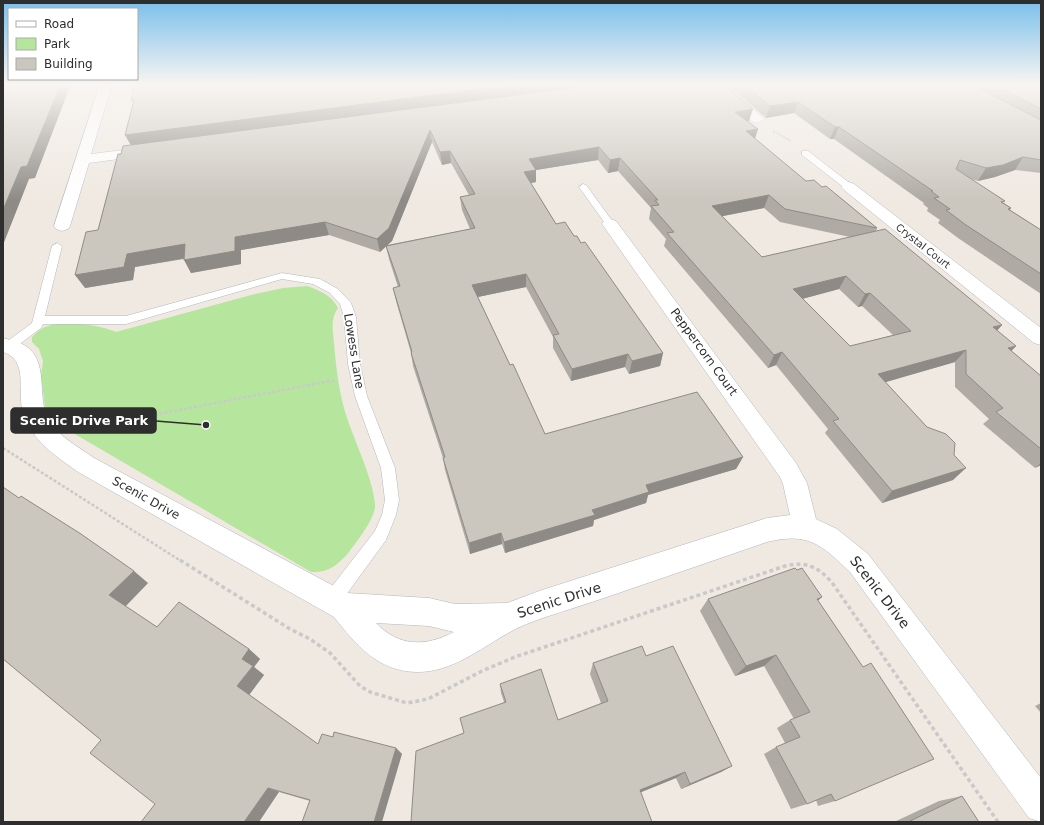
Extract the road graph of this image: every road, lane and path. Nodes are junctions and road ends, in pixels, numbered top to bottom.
1 (94, 122) edge
2 (162, 149) edge
3 (805, 153) dead end
4 (83, 160) junction
5 (583, 187) dead end
6 (849, 187) joint
7 (610, 224) joint
8 (62, 226) dead end
9 (57, 246) dead end
10 (40, 320) junction
11 (1041, 338) edge
12 (6, 346) edge
13 (357, 376) junction
14 (47, 436) junction
15 (805, 527) junction
16 (338, 604) junction
17 (509, 616) junction
18 (1041, 806) edge

1 - 4 street
2 - 4 street
3 - 6 lane, Crystal Court
4 - 8 street
5 - 7 lane, Peppercorn Court
6 - 11 street, Crystal Court
7 - 15 street, Peppercorn Court
9 - 10 lane
10 - 12 lane
10 - 13 lane, Lowess Lane
12 - 14 street, Scenic Drive
13 - 14 path
13 - 16 lane, Lowess Lane
14 - 16 street, Scenic Drive
15 - 17 street, Scenic Drive
15 - 18 street, Scenic Drive
16 - 17 street, Scenic Drive
16 - 17 street, Scenic Drive

